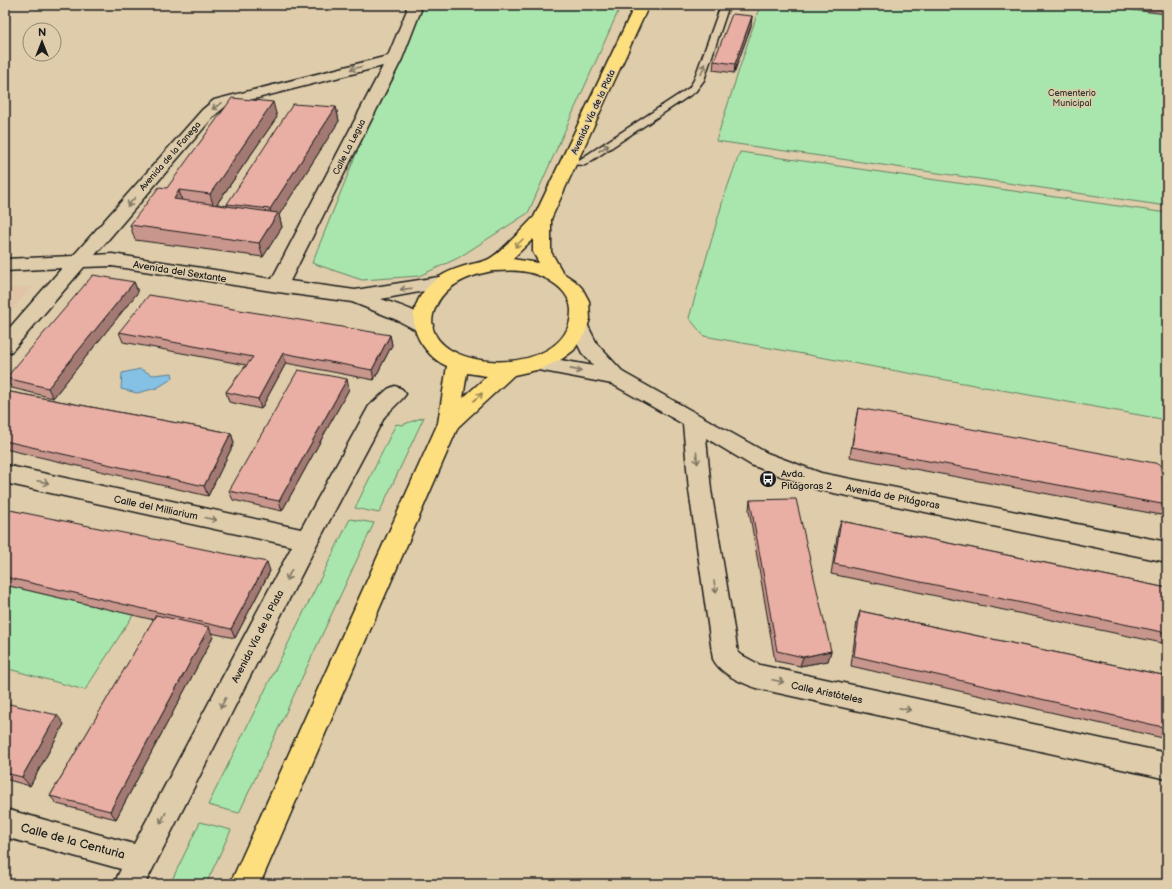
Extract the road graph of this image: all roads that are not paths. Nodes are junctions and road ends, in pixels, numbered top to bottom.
1 (412, 5) edge
2 (642, 5) edge
3 (725, 5) edge
4 (394, 59) junction
5 (569, 162) junction
6 (542, 218) junction
7 (78, 261) junction
8 (5, 265) edge
9 (493, 265) junction
10 (556, 277) junction
11 (445, 282) junction
12 (278, 286) junction
13 (354, 296) junction
14 (423, 325) junction
15 (579, 327) junction
16 (5, 346) edge
17 (458, 362) junction
18 (538, 363) junction
19 (508, 369) junction
20 (617, 378) junction
21 (395, 394) dead end
22 (693, 420) junction
23 (449, 423) junction
24 (5, 474) edge
25 (307, 540) junction
26 (1167, 552) edge
27 (1167, 766) edge
28 (5, 823) edge
29 (135, 872) edge
30 (245, 884) edge

1 - 4 street, Calle La Legua
2 - 5 main road, Avenida Vía de la Plata
5 -> 3 lane
4 -> 7 street, Avenida de la Fanega
4 - 12 street, Calle La Legua
5 - 6 main road, Avenida Vía de la Plata
6 -> 9 main road, Avenida Vía de la Plata
6 - 10 main road, Avenida Vía de la Plata
7 - 8 street, Avenida del Sextante
7 - 12 street, Avenida del Sextante
7 - 16 street, Avenida de la Fanega
9 - 10 main road
9 - 11 main road
10 - 15 main road
11 -> 13 street
11 - 14 main road
12 - 13 street, Avenida del Sextante
13 - 14 street
14 - 17 main road
15 - 18 main road
15 - 20 street
17 - 19 main road
17 - 23 main road
18 - 19 main road
18 -> 20 street
23 -> 19 main road
20 - 22 street, Avenida de Pitágoras
21 - 25 street, Avenida Vía de la Plata
22 - 26 street, Avenida de Pitágoras
22 -> 27 street, Calle Aristóteles
23 - 30 main road
24 -> 25 street, Calle del Milliarium
25 -> 29 street, Avenida Vía de la Plata
28 - 29 street, Calle de la Centuria

